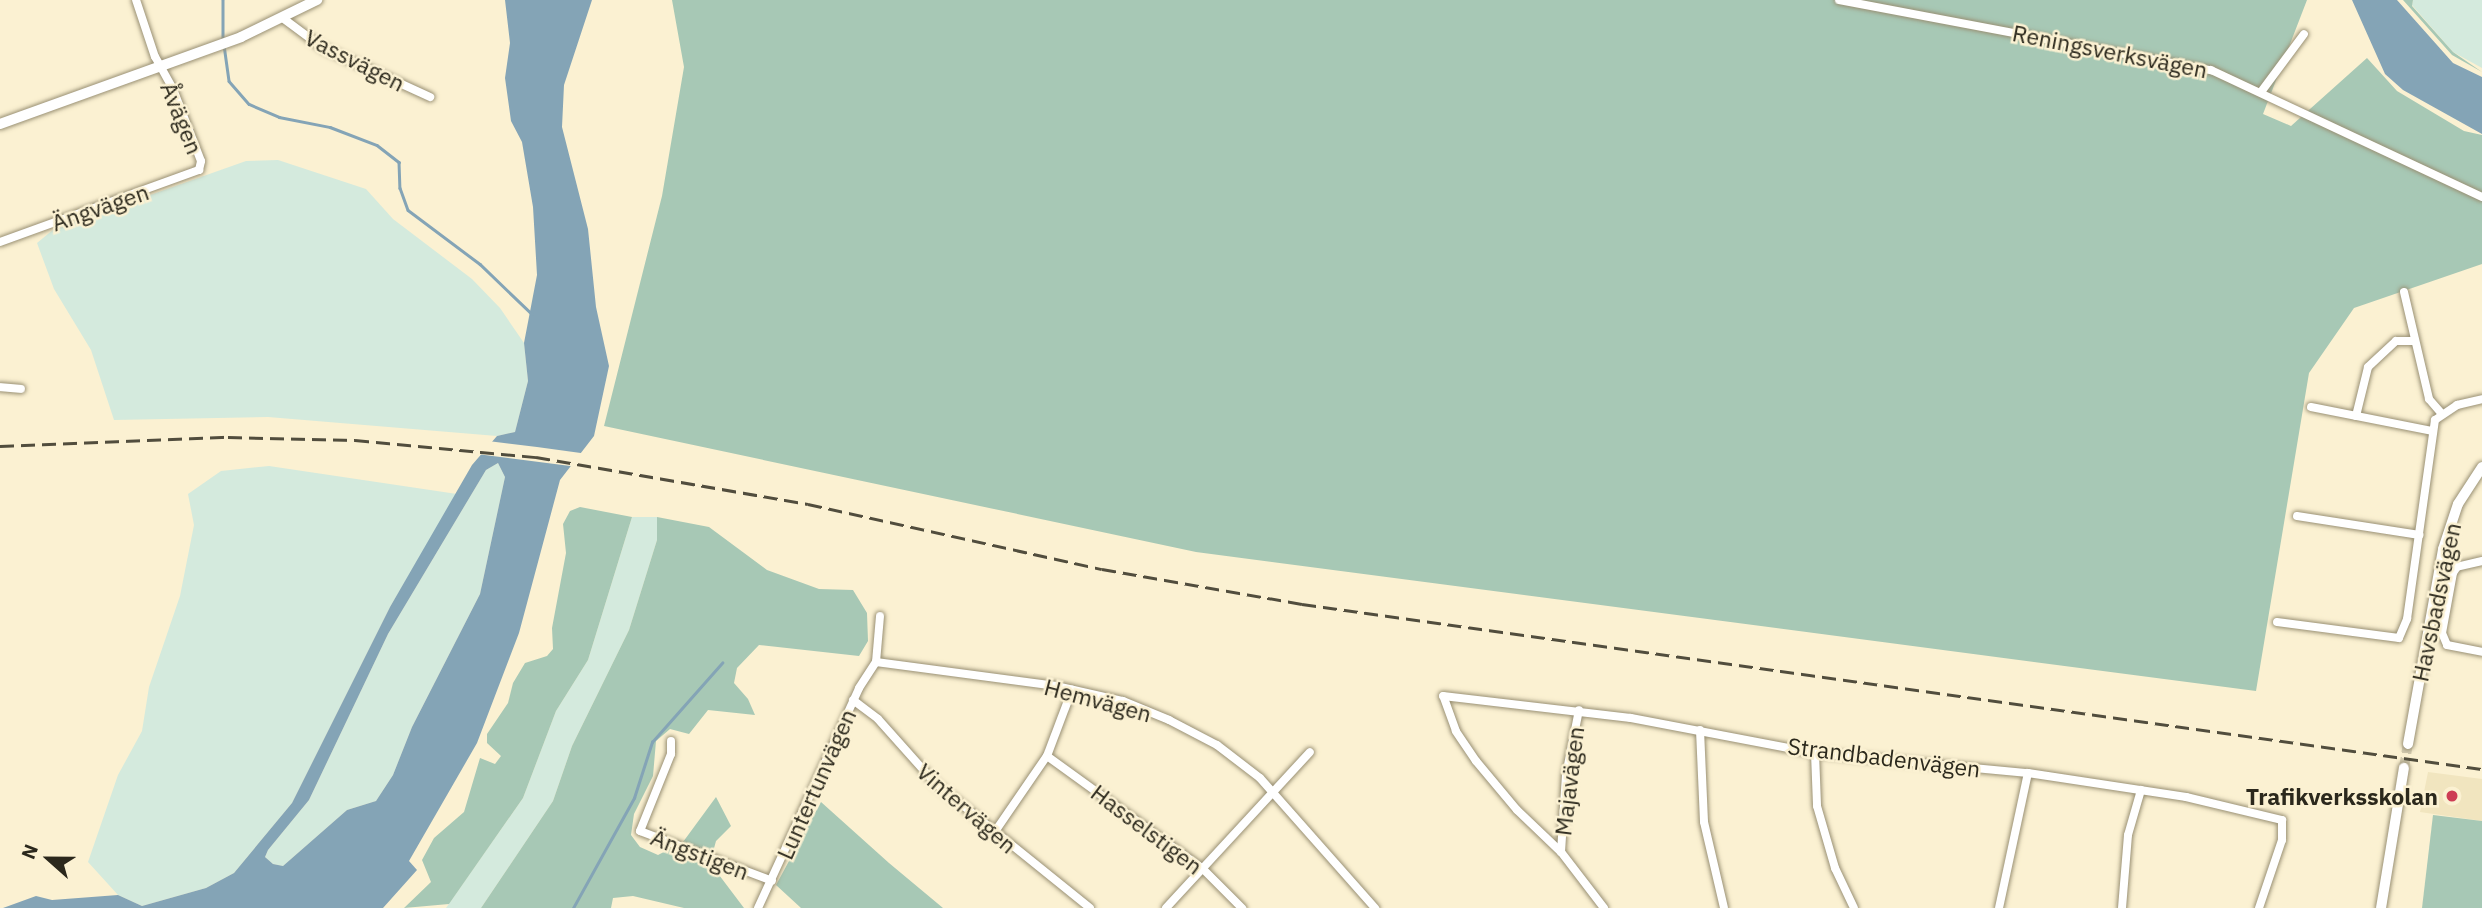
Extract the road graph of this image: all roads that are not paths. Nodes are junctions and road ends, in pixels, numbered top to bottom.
1 (136, 0) edge
2 (317, 0) edge
3 (1839, 0) edge
4 (284, 19) junction
5 (2304, 34) dead end
6 (159, 67) junction
7 (2261, 92) junction
8 (430, 97) dead end
9 (0, 124) edge
10 (199, 170) joint
11 (2482, 197) edge
12 (0, 242) edge
13 (2404, 292) dead end
14 (2413, 341) junction
15 (0, 387) edge
16 (21, 389) dead end
17 (2482, 399) edge
18 (2311, 407) dead end
19 (2441, 413) junction
20 (2356, 416) junction
21 (2432, 431) junction
22 (2482, 467) edge
23 (2297, 516) dead end
24 (2420, 535) junction
25 (2482, 561) edge
26 (880, 616) dead end
27 (2277, 622) dead end
28 (2482, 652) edge
29 (876, 662) junction
30 (1072, 690) junction
31 (853, 700) junction
32 (1579, 710) junction
33 (1700, 730) junction
34 (671, 741) dead end
35 (2408, 744) tunnel mouth
36 (1310, 752) dead end
37 (1815, 753) junction
38 (1047, 756) junction
39 (2404, 768) tunnel mouth
40 (2028, 773) junction
41 (2141, 790) junction
42 (1274, 791) junction
43 (994, 832) junction
44 (1561, 852) junction
45 (1202, 868) junction
46 (772, 881) junction
47 (758, 908) edge
48 (1090, 908) edge
49 (1166, 908) edge
50 (1242, 908) edge
51 (1375, 908) edge
52 (1604, 908) edge
53 (1724, 908) edge
54 (1854, 908) edge
55 (1999, 908) edge
56 (2122, 908) edge
57 (2259, 908) edge
58 (2381, 908) edge

1 - 6 street, Åvägen
2 - 4 street
3 - 7 street, Reningsverksvägen
4 - 6 street
4 - 8 street, Vassvägen
5 - 7 street
6 - 9 street
6 - 10 street, Åvägen
7 - 11 street, Reningsverksvägen
10 - 12 street, Ängvägen
13 - 14 street
14 - 19 street
14 - 20 street
15 - 16 street
17 - 19 street
18 - 20 street
19 - 21 street
20 - 21 street
21 - 24 street
22 - 35 street, Havsbadsvägen
23 - 24 street
24 - 27 street
25 - 28 street
26 - 29 street
29 - 30 street, Hemvägen
29 - 31 street, Luntertunvägen
30 - 38 street
30 - 42 street, Hemvägen
31 - 43 street, Vintervägen
31 - 46 street, Luntertunvägen
32 - 33 street, Strandbadenvägen
32 - 44 street, Majavägen
32 - 44 street, Strandbadenvägen
33 - 37 street, Strandbadenvägen
33 - 53 street
34 - 46 street, Ängstigen
36 - 42 street
37 - 40 street, Strandbadenvägen
37 - 54 street
38 - 43 street
38 - 45 street, Hasselstigen
39 - 58 street
40 - 41 street, Strandbadenvägen
40 - 55 street
41 - 56 street
41 - 57 street, Strandbadenvägen
42 - 45 street
42 - 51 street, Hemvägen
43 - 48 street, Vintervägen
44 - 52 street
45 - 49 street
45 - 50 street, Hasselstigen
46 - 47 street, Luntertunvägen

